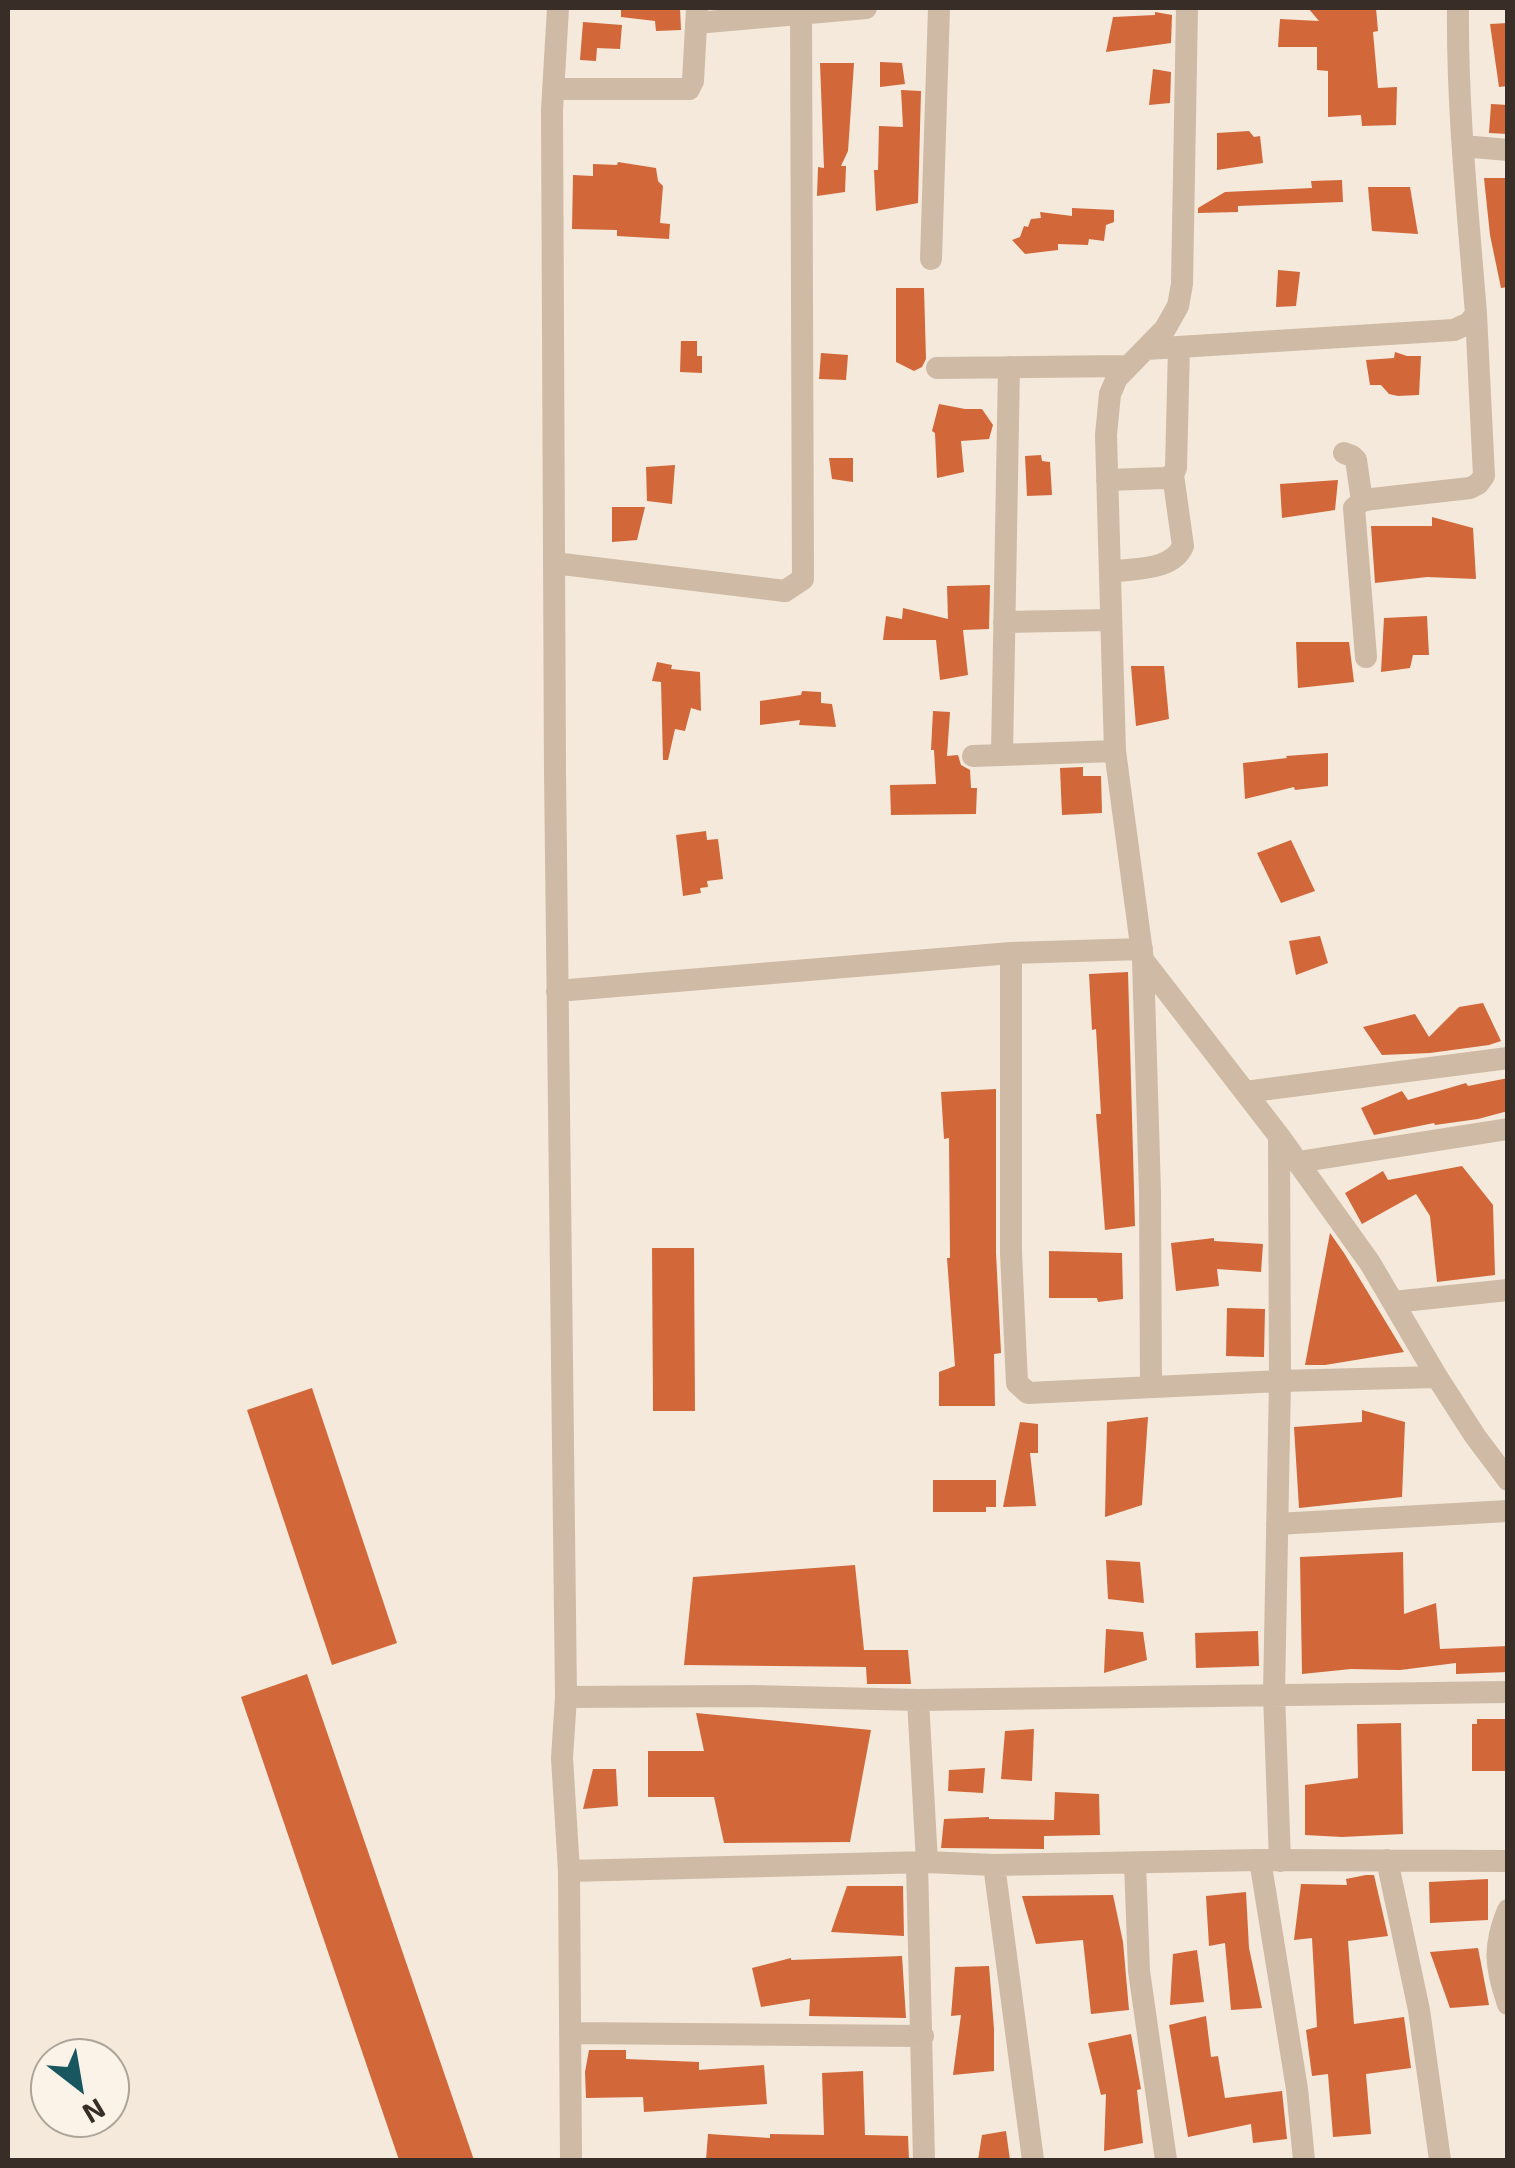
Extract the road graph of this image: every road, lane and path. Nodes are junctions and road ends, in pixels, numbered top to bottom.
1 (558, 8) edge
2 (866, 8) edge
3 (939, 8) edge
4 (1187, 8) edge
5 (1458, 8) edge
6 (801, 14) junction
7 (697, 15) edge
8 (553, 89) junction
9 (1463, 146) junction
10 (1508, 150) edge
11 (931, 260) dead end
12 (1476, 314) junction
13 (1179, 347) junction
14 (1146, 349) junction
15 (1126, 366) junction
16 (937, 368) dead end
17 (1009, 368) junction
18 (1344, 454) dead end
19 (1173, 475) junction
20 (1107, 480) junction
21 (1362, 501) junction
22 (554, 563) junction
23 (1110, 572) junction
24 (1110, 620) junction
25 (1004, 622) junction
26 (1366, 658) dead end
27 (1115, 751) junction
28 (1002, 755) junction
29 (973, 756) dead end
30 (1011, 953) junction
31 (1143, 955) junction
32 (557, 991) junction
33 (1508, 1058) edge
34 (1246, 1092) junction
35 (1508, 1129) edge
36 (1279, 1136) junction
37 (1298, 1162) junction
38 (1508, 1290) edge
39 (1393, 1302) junction
40 (1438, 1378) junction
41 (1280, 1381) junction
42 (1150, 1386) junction
43 (1508, 1480) edge
44 (1508, 1511) edge
45 (1277, 1524) junction
46 (1508, 1692) edge
47 (1274, 1693) junction
48 (566, 1697) junction
49 (918, 1700) junction
50 (1386, 1860) junction
51 (1270, 1861) junction
52 (1508, 1861) edge
53 (922, 1862) junction
54 (1135, 1863) junction
55 (994, 1865) junction
56 (568, 1871) junction
57 (1508, 1910) edge
58 (1508, 2004) edge
59 (570, 2033) junction
60 (923, 2036) junction
61 (571, 2160) edge
62 (924, 2160) edge
63 (1033, 2160) edge
64 (1166, 2160) edge
65 (1304, 2160) edge
66 (1440, 2160) edge

1 - 8 street
2 - 6 street
3 - 11 street
4 - 14 street
5 - 9 street
6 - 7 street
6 - 22 street
7 - 8 street
8 - 22 street
9 - 10 street
9 - 12 street
12 - 13 street
12 - 21 street
13 - 14 street
13 - 19 street
14 - 15 street
15 - 17 street
15 - 20 street
16 - 17 street
17 - 25 street
18 - 21 street
19 - 20 street
19 - 23 street
20 - 23 street
21 - 26 street
22 - 32 street
23 - 24 street
24 - 25 street
24 - 27 street
25 - 28 street
27 - 28 street
27 - 31 street
28 - 29 street
30 - 31 street
30 - 32 street
30 - 42 street
31 - 34 street
31 - 42 street
32 - 48 street
33 - 34 street
34 - 36 street
35 - 37 street
36 - 37 street
36 - 41 street
37 - 39 street
38 - 39 street
39 - 40 street
40 - 41 street
40 - 43 street
41 - 42 street
41 - 45 street
44 - 45 street
45 - 47 street
46 - 47 street
47 - 49 street
47 - 51 street
48 - 49 street
48 - 56 street
49 - 53 street
50 - 51 street
50 - 52 street
50 - 66 street
51 - 54 street
51 - 65 street
53 - 55 street
53 - 56 street
53 - 60 street
54 - 55 street
54 - 64 street
55 - 63 street
56 - 59 street
57 - 58 street
59 - 60 street
59 - 61 street
60 - 62 street

